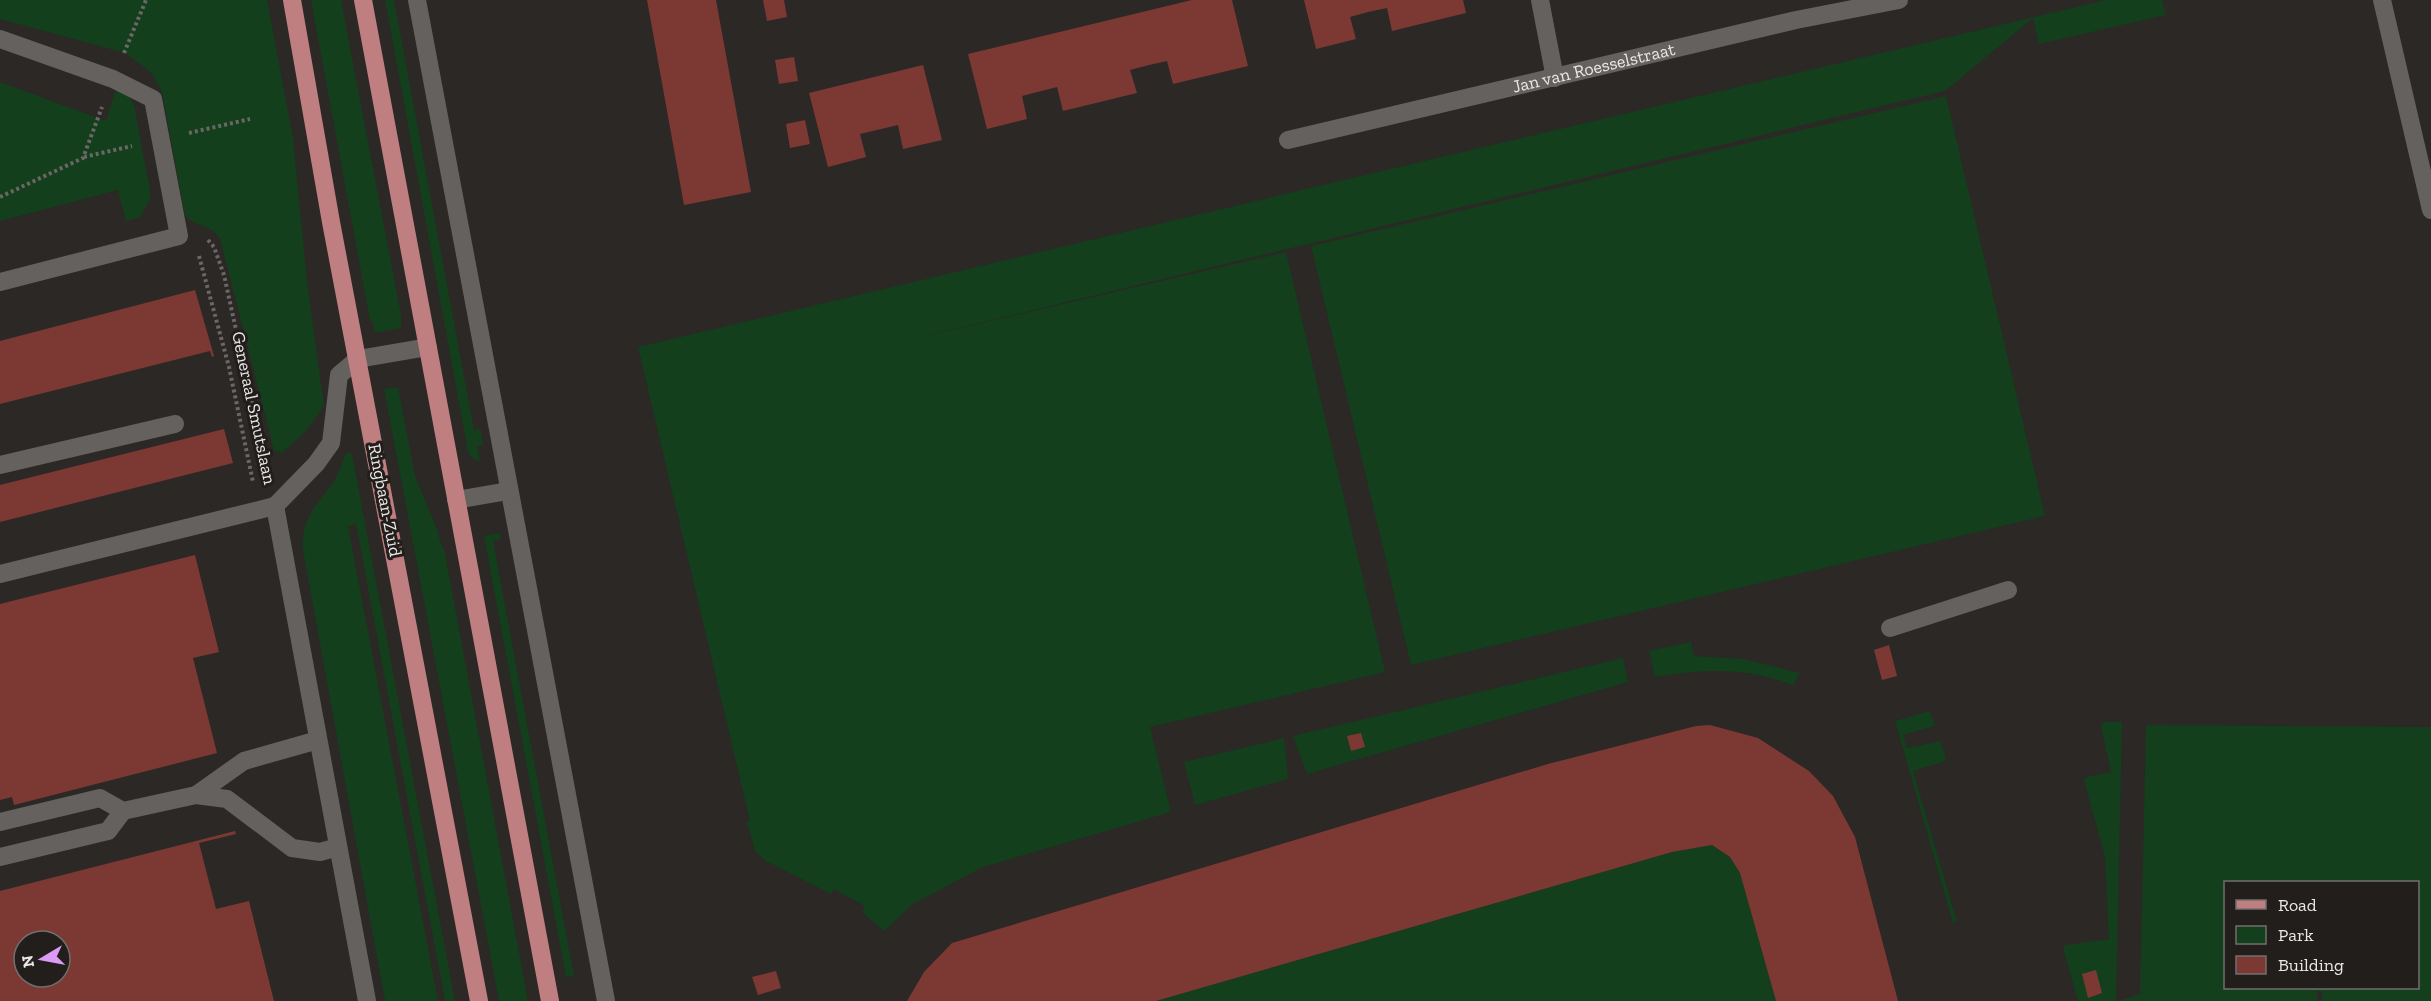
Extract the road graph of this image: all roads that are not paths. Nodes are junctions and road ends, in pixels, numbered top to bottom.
1 (292, 0) edge
2 (363, 0) edge
3 (417, 0) edge
4 (1540, 0) edge
5 (1899, 0) edge
6 (2382, 0) edge
7 (0, 39) edge
8 (1555, 78) junction
9 (1288, 140) dead end
10 (2431, 210) edge
11 (0, 282) edge
12 (428, 347) junction
13 (358, 359) junction
14 (175, 424) dead end
15 (0, 465) edge
16 (508, 491) junction
17 (456, 500) junction
18 (275, 506) junction
19 (0, 574) edge
20 (2008, 590) dead end
21 (1890, 628) dead end
22 (318, 740) junction
23 (196, 795) junction
24 (123, 812) junction
25 (0, 822) edge
26 (338, 847) junction
27 (0, 857) edge
28 (367, 1001) edge
29 (479, 1001) edge
30 (550, 1001) edge
31 (606, 1001) edge

1 - 13 main road, Ringbaan-Zuid
2 - 12 main road
3 - 16 street
4 - 8 street
5 - 8 street, Jan van Roesselstraat
6 - 10 street
7 - 11 street
8 - 9 street, Jan van Roesselstraat
12 - 13 street
12 - 17 main road
13 - 18 street, Generaal Smutslaan
13 - 29 main road, Ringbaan-Zuid
14 - 15 street
16 - 17 street
16 - 31 street
17 - 30 main road
18 - 19 street
18 - 22 street
20 - 21 street
22 - 23 street
22 - 26 street
23 - 24 street
23 - 26 street
24 - 25 street
24 - 27 street
26 - 28 street

